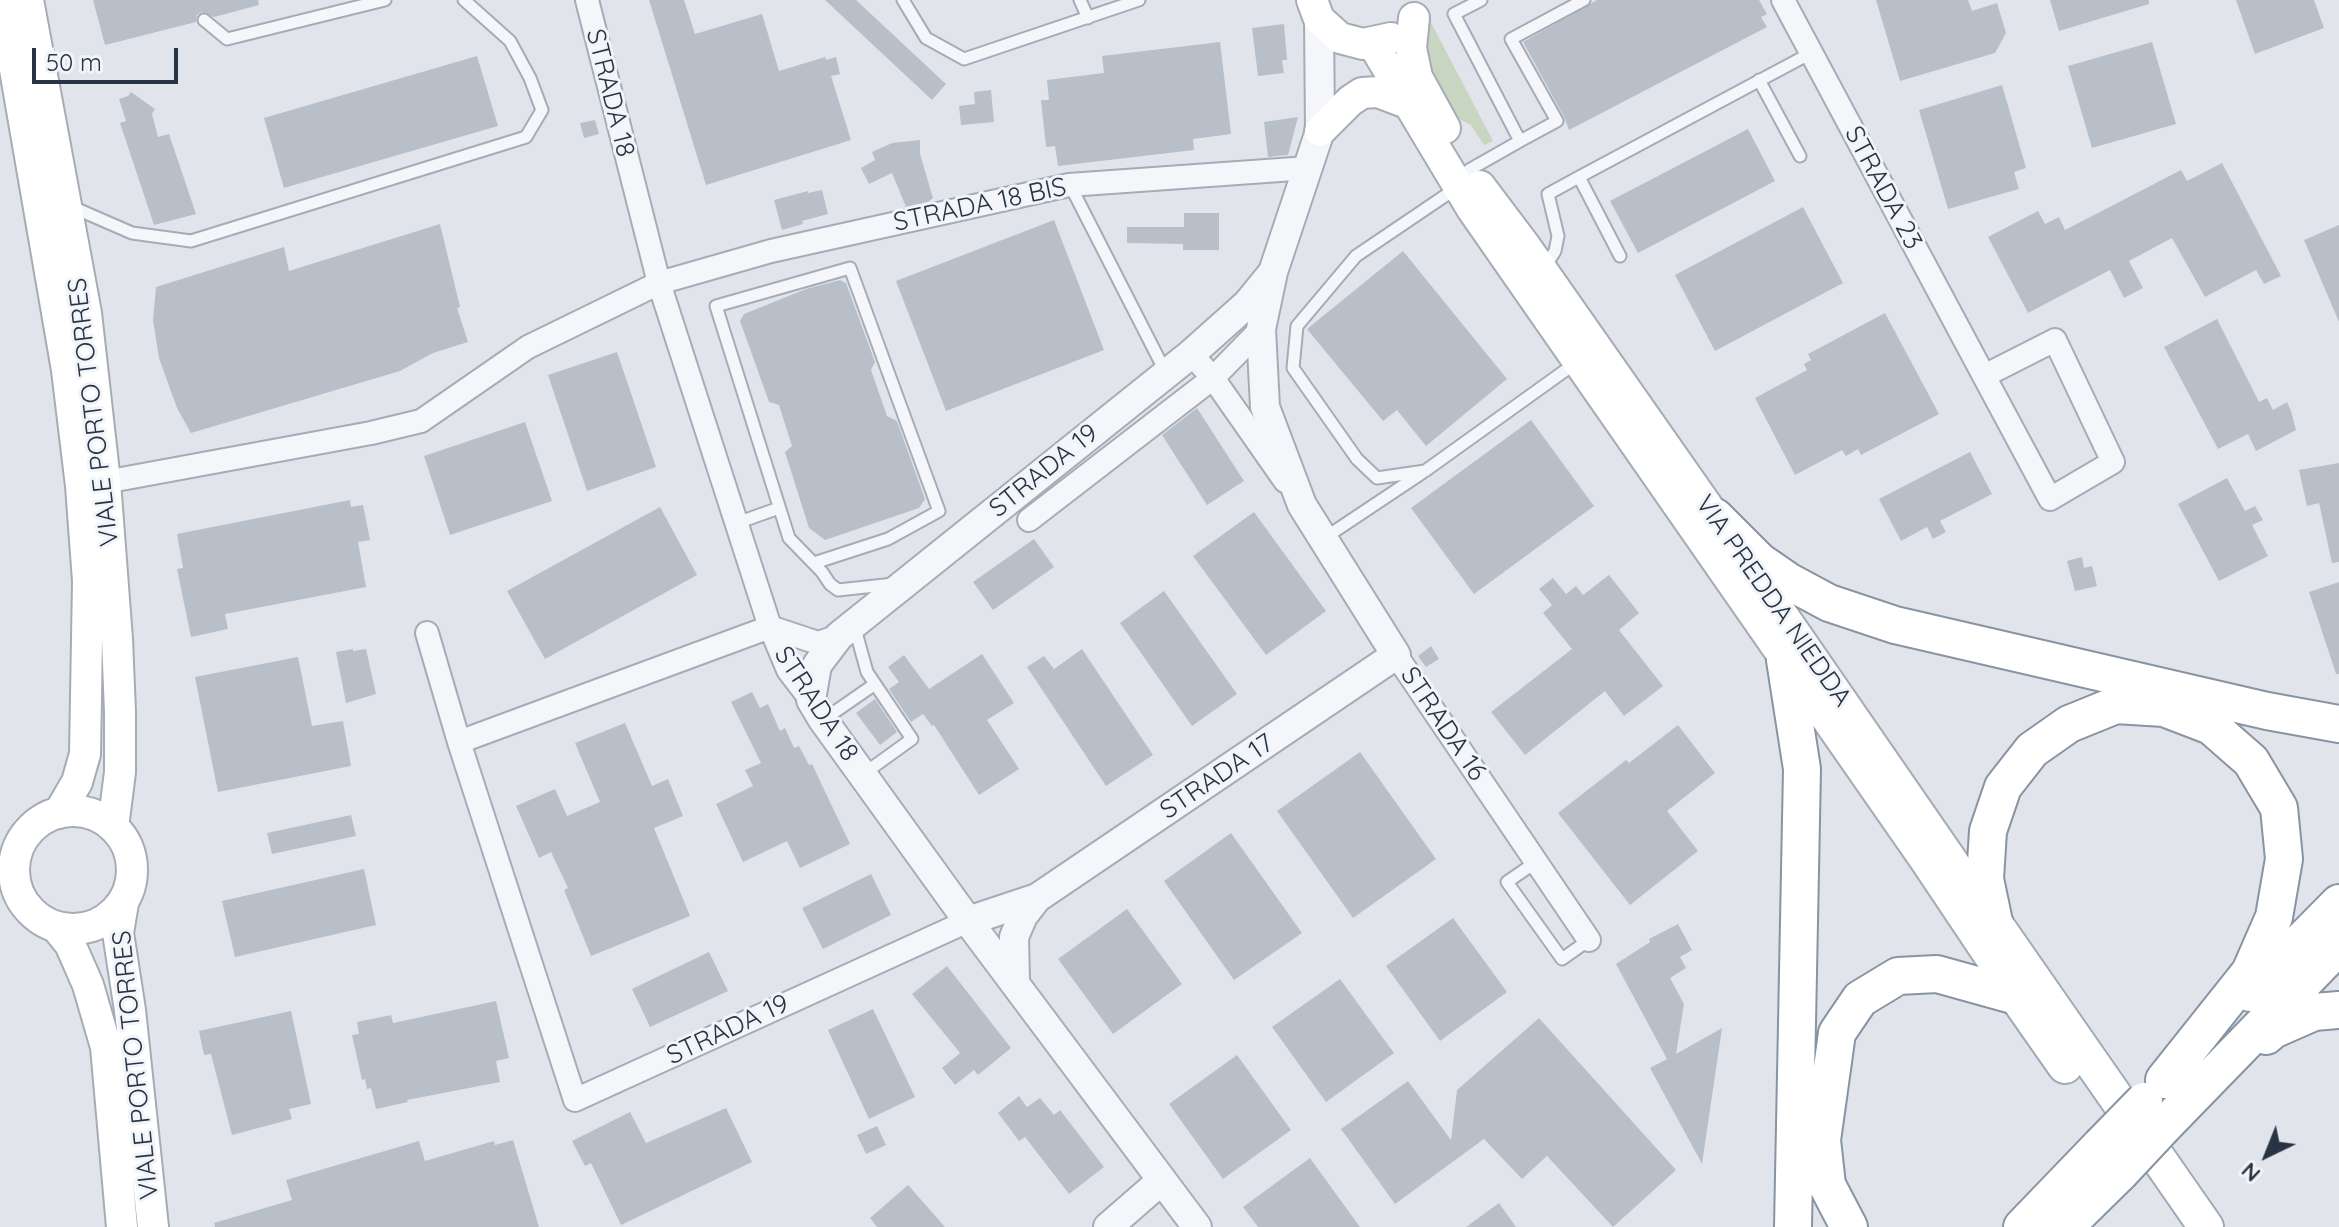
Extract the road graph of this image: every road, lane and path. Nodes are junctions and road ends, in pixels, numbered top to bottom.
1 (3, 0) edge
2 (28, 0) edge
3 (385, 0) edge
4 (464, 0) edge
5 (587, 0) edge
6 (903, 0) edge
7 (1080, 0) edge
8 (1139, 0) edge
9 (1481, 0) edge
10 (1584, 0) edge
11 (1783, 0) edge
12 (1315, 9) edge
13 (1418, 9) edge
14 (1088, 18) junction
15 (204, 20) dead end
16 (1363, 44) junction
17 (1811, 53) junction
18 (1759, 80) junction
19 (1320, 84) junction
20 (1407, 103) junction
21 (1320, 131) junction
22 (1520, 141) junction
23 (1800, 156) dead end
24 (1308, 168) junction
25 (1579, 177) junction
26 (1464, 178) junction
27 (1069, 185) junction
28 (66, 204) junction
29 (1620, 256) dead end
30 (1543, 271) junction
31 (1273, 272) junction
32 (659, 283) junction
33 (1247, 304) junction
34 (1261, 329) junction
35 (1191, 354) junction
36 (1578, 361) junction
37 (1221, 370) junction
38 (1166, 374) junction
39 (1984, 376) junction
40 (1425, 471) junction
41 (105, 482) junction
42 (1302, 505) junction
43 (779, 508) junction
44 (1715, 517) junction
45 (1029, 520) dead end
46 (737, 523) junction
47 (1323, 539) junction
48 (814, 563) junction
49 (907, 582) junction
50 (770, 627) junction
51 (847, 630) junction
52 (427, 633) dead end
53 (1396, 655) junction
54 (1785, 660) junction
55 (875, 684) junction
56 (817, 710) junction
57 (2339, 724) edge
58 (459, 742) junction
59 (862, 775) junction
60 (59, 813) junction
61 (113, 827) junction
62 (12, 842) edge
63 (1536, 862) junction
64 (10, 894) edge
65 (1037, 898) junction
66 (123, 903) junction
67 (2339, 903) edge
68 (968, 921) junction
69 (1994, 922) junction
70 (57, 928) junction
71 (1589, 940) joint
72 (2339, 946) edge
73 (1015, 981) junction
74 (2016, 996) junction
75 (2339, 1010) edge
76 (2165, 1102) junction
77 (2134, 1170) junction
78 (1162, 1180) junction
79 (122, 1227) edge
80 (153, 1227) edge
81 (1108, 1227) edge
82 (1197, 1227) edge
83 (1793, 1227) edge
84 (1849, 1227) edge
85 (2022, 1227) edge
86 (2065, 1227) edge
87 (2177, 1227) edge
88 (2206, 1227) edge

1 - 60 main road, VIALE PORTO TORRES
2 - 28 main road, VIALE PORTO TORRES
3 - 15 lane
4 - 28 lane
5 - 32 street, STRADA 18
6 - 14 lane
7 - 14 lane
8 - 14 lane
9 - 22 lane
10 - 22 lane
11 - 17 street, STRADA 23
12 - 16 main road
12 - 19 street, STRADA 16
13 - 16 main road
13 - 26 main road, VIA PREDDA NIEDDA
16 - 19 street
16 - 20 main road, VIA PREDDA NIEDDA
17 - 18 lane
17 - 39 street, STRADA 23
18 - 23 lane
18 - 25 lane
19 - 21 street, STRADA 16
20 - 21 main road
20 - 26 main road, VIA PREDDA NIEDDA
21 - 24 street, STRADA 16
22 - 26 lane
24 - 27 street, STRADA 18 BIS
24 - 31 street, STRADA 16
25 - 29 lane
25 - 30 lane
26 - 30 main road, VIA PREDDA NIEDDA
26 - 36 main road, VIA PREDDA NIEDDA
26 - 40 lane
27 - 32 street, STRADA 18 BIS
27 - 38 lane
28 - 41 main road, VIALE PORTO TORRES
30 - 44 main road, VIA PREDDA NIEDDA
31 - 33 street, STRADA 19
31 - 34 street, STRADA 16
32 - 41 street, STRADA 18 BIS
32 - 46 street, STRADA 18
33 - 35 street, STRADA 19
33 - 37 street, STRADA 19
34 - 37 street
34 - 42 street, STRADA 16
35 - 37 street, STRADA 16
35 - 38 street, STRADA 19
36 - 40 lane
36 - 54 main road, VIA PREDDA NIEDDA
37 - 42 street, STRADA 16
37 - 45 street
38 - 49 street, STRADA 19
39 - 39 street, STRADA 23
40 - 47 lane
41 - 61 main road, VIALE PORTO TORRES
42 - 47 street, STRADA 16
43 - 46 lane
43 - 48 lane
43 - 48 lane
44 - 57 highway
44 - 69 main road, VIA PREDDA NIEDDA
46 - 50 street, STRADA 18
47 - 53 street, STRADA 16
48 - 49 lane
49 - 51 street, STRADA 19
50 - 51 street
50 - 56 street, STRADA 18
50 - 58 street
51 - 55 lane
51 - 56 street, STRADA 19
52 - 58 street
53 - 63 street, STRADA 16
53 - 65 street, STRADA 17
54 - 74 main road, VIA PREDDA NIEDDA
54 - 83 highway
55 - 56 lane
55 - 59 lane
56 - 59 street, STRADA 18
58 - 68 street, STRADA 19
59 - 68 street, STRADA 18
60 - 61 main road
60 - 62 main road
61 - 66 main road
62 - 64 main road
63 - 71 street, STRADA 16
63 - 71 lane
64 - 70 main road
65 - 68 street, STRADA 17
65 - 73 street, STRADA 17
66 - 70 main road
66 - 80 main road, VIALE PORTO TORRES
67 - 76 highway
68 - 73 street, STRADA 18
69 - 76 highway
69 - 77 main road, VIA PREDDA NIEDDA
70 - 79 main road, VIALE PORTO TORRES
72 - 76 highway
73 - 78 street, STRADA 18
74 - 77 main road, VIA PREDDA NIEDDA
74 - 84 highway
75 - 76 highway
76 - 77 highway, bridge
77 - 85 highway
77 - 86 highway
77 - 87 main road
77 - 88 main road
78 - 81 street
78 - 82 street, STRADA 18

